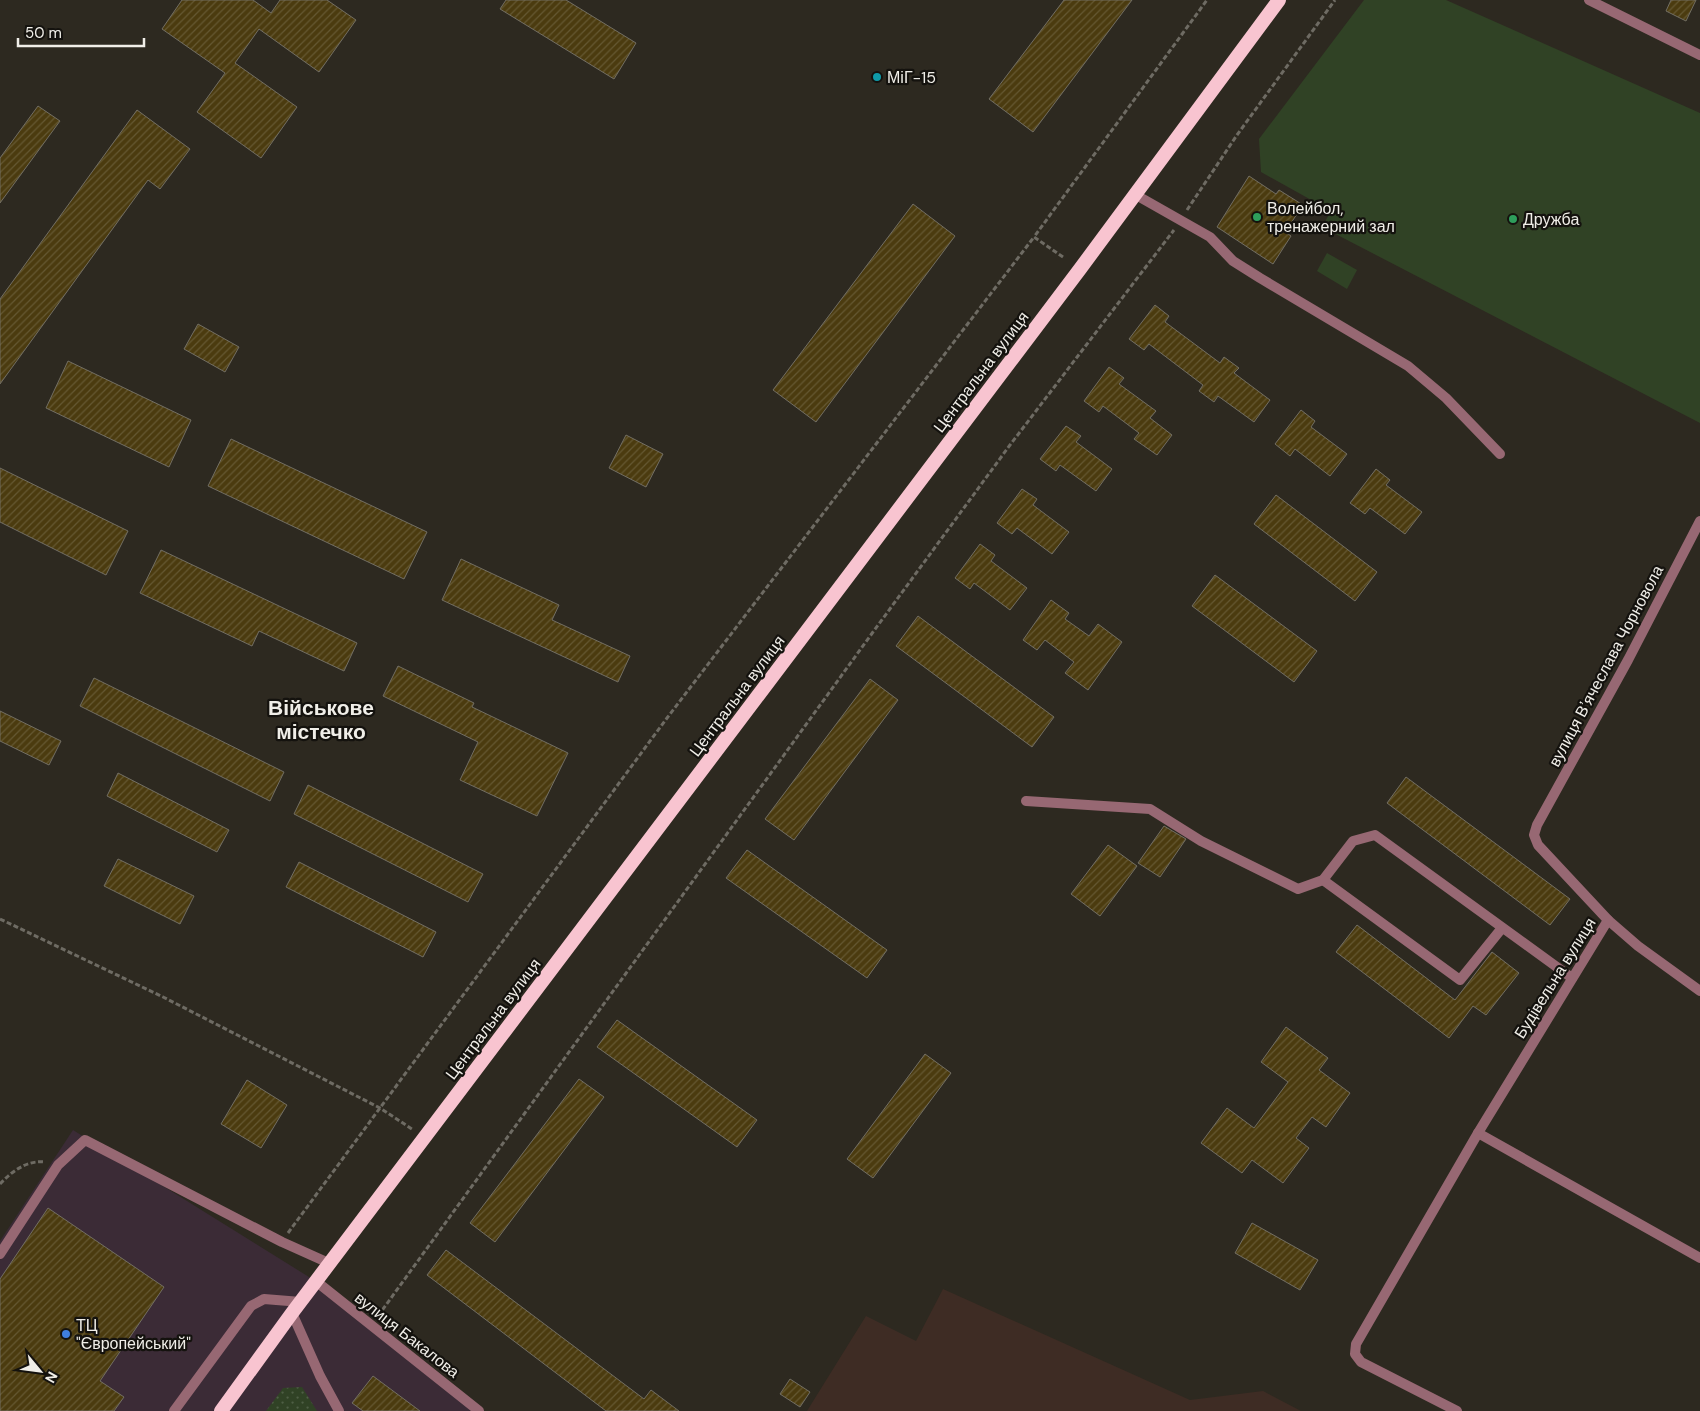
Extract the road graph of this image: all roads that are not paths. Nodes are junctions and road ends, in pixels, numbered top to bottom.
1 (1279, 0) edge
2 (1589, 0) edge
3 (1700, 55) edge
4 (1136, 195) junction
5 (1500, 454) dead end
6 (1700, 520) edge
7 (1026, 801) dead end
8 (1536, 825) joint
9 (1323, 880) junction
10 (1608, 920) junction
11 (1502, 928) junction
12 (1572, 978) junction
13 (1700, 991) edge
14 (1478, 1133) junction
15 (0, 1254) edge
16 (1700, 1258) edge
17 (331, 1264) junction
18 (317, 1282) junction
19 (297, 1308) junction
20 (174, 1411) edge
21 (221, 1411) edge
22 (339, 1411) edge
23 (479, 1411) edge
24 (1457, 1411) edge

1 - 4 highway, Центральна вулиця
2 - 3 street
4 - 5 street
4 - 17 highway, Центральна вулиця
6 - 8 street, вулиця Вʼячеслава Чорновола
7 - 9 street
8 - 10 street, Будівельна вулиця
9 - 11 street
9 - 11 street
10 - 12 street, Будівельна вулиця
10 - 13 street
11 - 12 street
12 - 14 street, Будівельна вулиця
14 - 16 street
14 - 24 street, Будівельна вулиця
15 - 17 street
17 - 18 highway, Центральна вулиця
18 - 19 highway, Центральна вулиця
18 - 23 street, вулиця Бакалова
19 - 20 street
19 - 21 highway, Центральна вулиця
19 - 22 street

